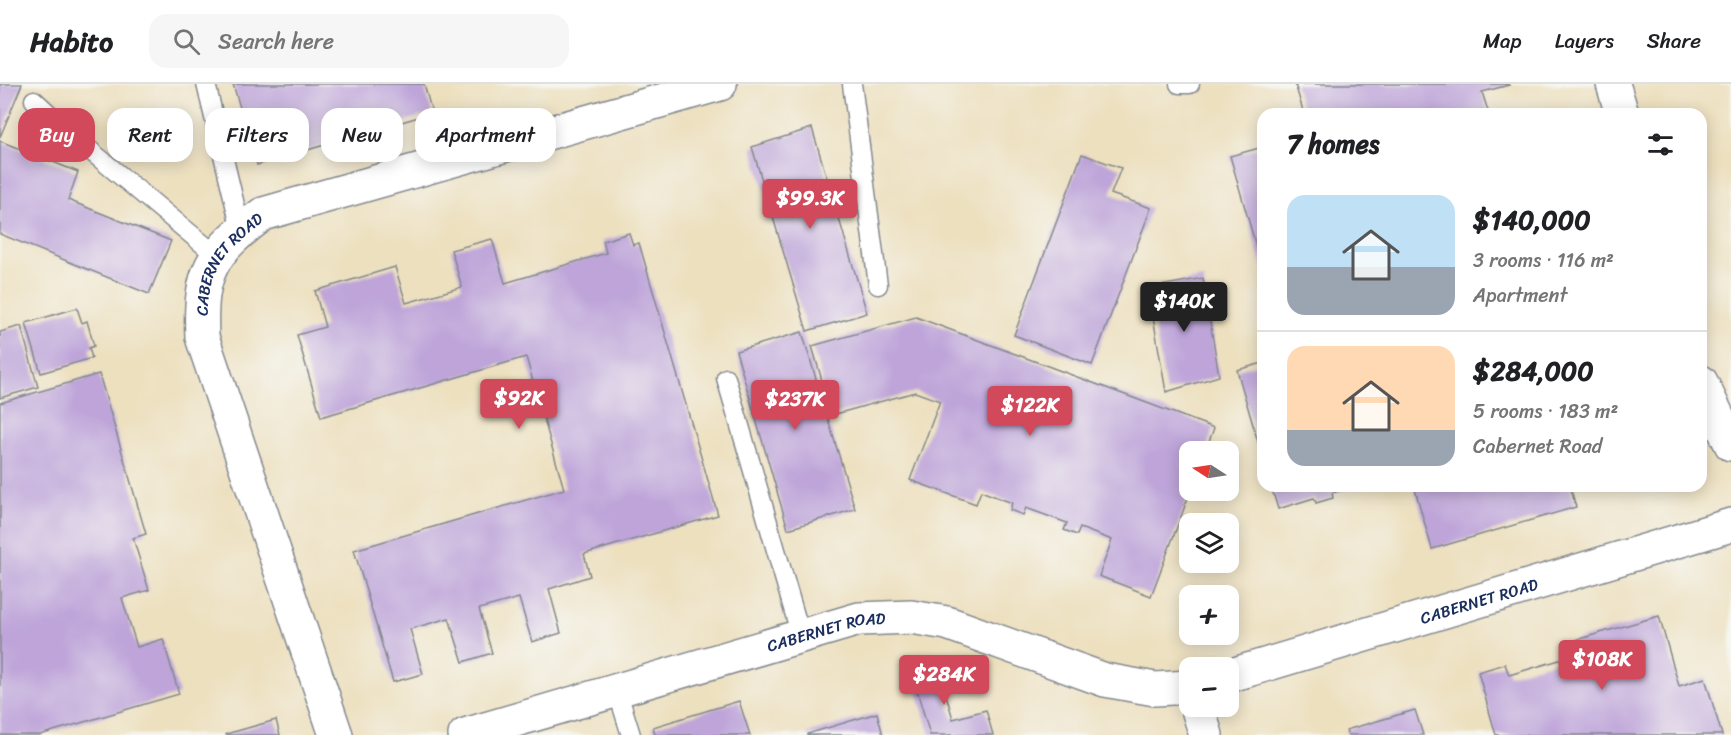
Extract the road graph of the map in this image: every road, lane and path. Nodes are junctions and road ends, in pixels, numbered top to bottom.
1 (206, 84) edge
2 (720, 84) edge
3 (852, 84) edge
4 (1179, 84) edge
5 (1190, 84) edge
6 (1613, 84) edge
7 (34, 100) dead end
8 (1620, 108) edge
9 (241, 230) junction
10 (216, 255) junction
11 (879, 285) dead end
12 (726, 378) dead end
13 (1707, 394) edge
14 (1731, 444) edge
15 (1731, 525) edge
16 (801, 636) junction
17 (1239, 673) edge
18 (1179, 688) edge
19 (617, 690) junction
20 (1200, 717) edge
21 (336, 735) edge
22 (465, 735) edge
23 (631, 735) edge
24 (1206, 735) edge

1 - 9 lane
2 - 9 street, CABERNET ROAD
3 - 11 lane
4 - 5 lane
6 - 8 street
7 - 10 lane
9 - 10 street, CABERNET ROAD
10 - 21 street, CABERNET ROAD
12 - 16 lane
13 - 14 street
15 - 17 street, CABERNET ROAD
16 - 18 street, CABERNET ROAD
16 - 19 street, CABERNET ROAD
19 - 22 street, CABERNET ROAD
19 - 23 lane
20 - 24 street

